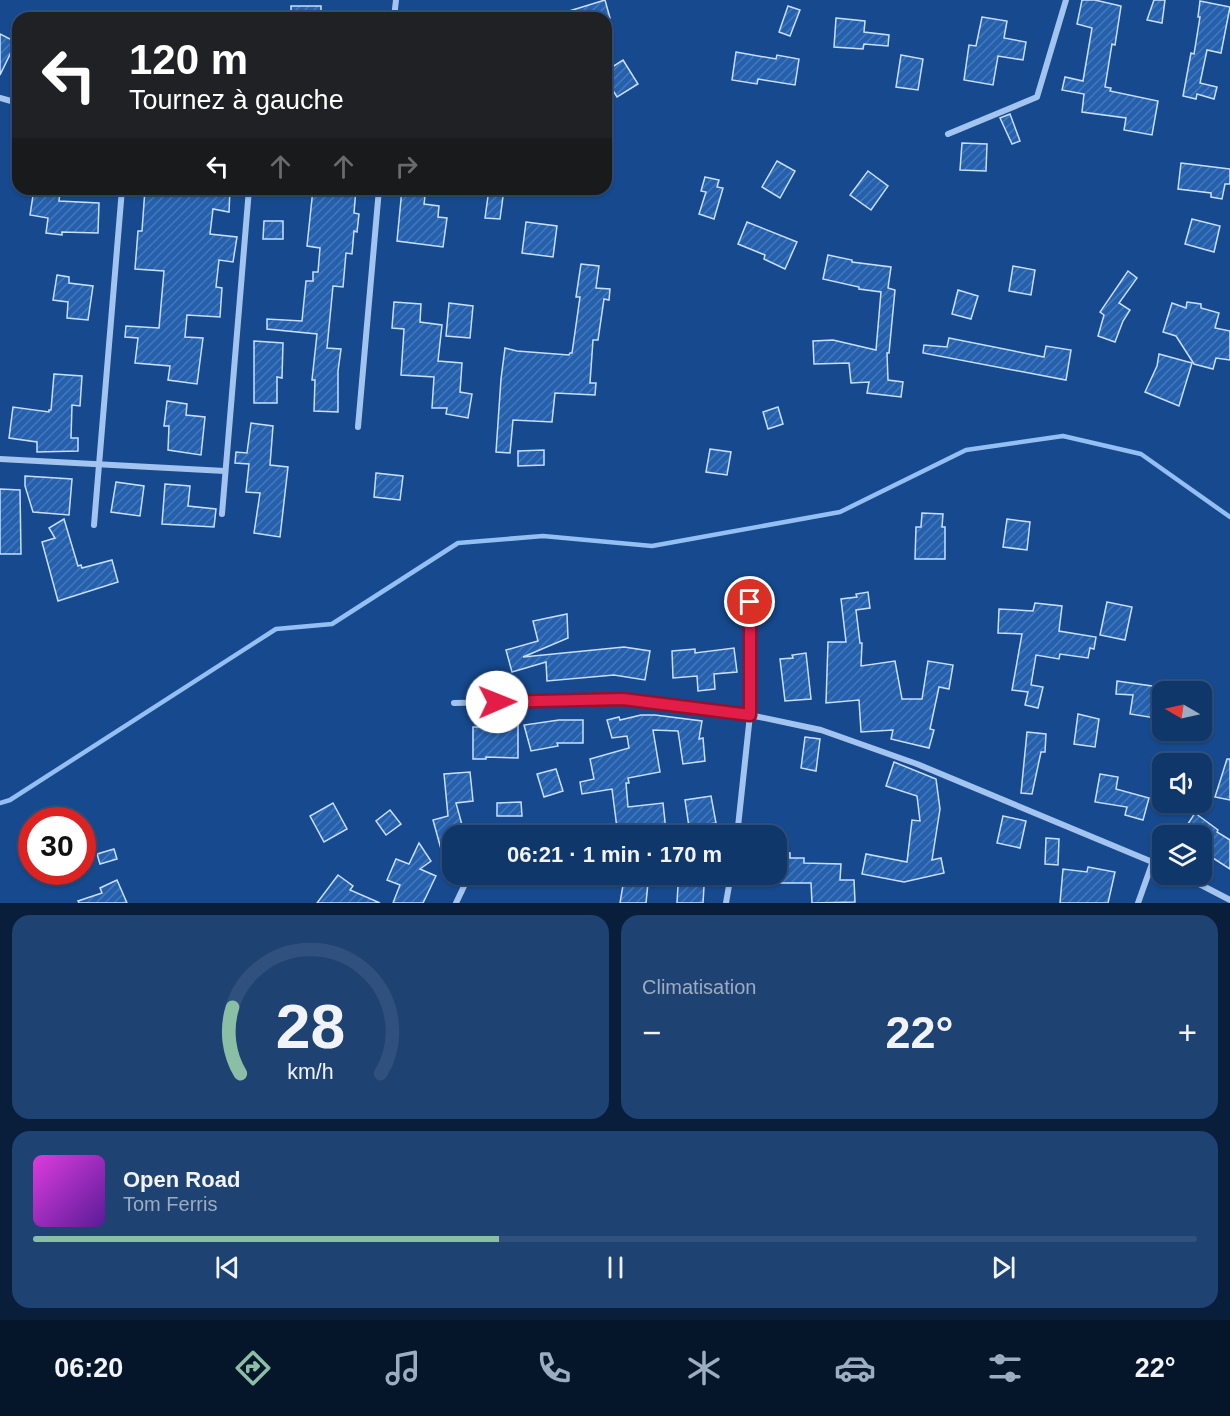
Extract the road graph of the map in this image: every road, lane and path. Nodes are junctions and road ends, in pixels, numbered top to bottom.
1 (1066, 0) edge
2 (948, 134) dead end
3 (121, 195) edge
4 (248, 195) edge
5 (378, 195) edge
6 (358, 427) dead end
7 (0, 459) edge
8 (99, 464) junction
9 (225, 471) junction
10 (222, 514) dead end
11 (94, 525) dead end
12 (750, 602) dead end
13 (454, 703) dead end
14 (750, 715) junction
15 (738, 825) edge
16 (1152, 861) edge
17 (1152, 864) edge
18 (465, 885) edge
19 (729, 885) edge
20 (1201, 885) edge
21 (1230, 900) edge
22 (456, 903) edge
23 (726, 903) edge
24 (1138, 903) edge

1 - 2 street
3 - 8 street
4 - 9 street
5 - 6 street
7 - 8 street
8 - 9 street
8 - 11 street
9 - 10 street
12 - 14 street
13 - 14 street
14 - 15 street
14 - 16 street
17 - 24 street
18 - 22 street
19 - 23 street
20 - 21 street

